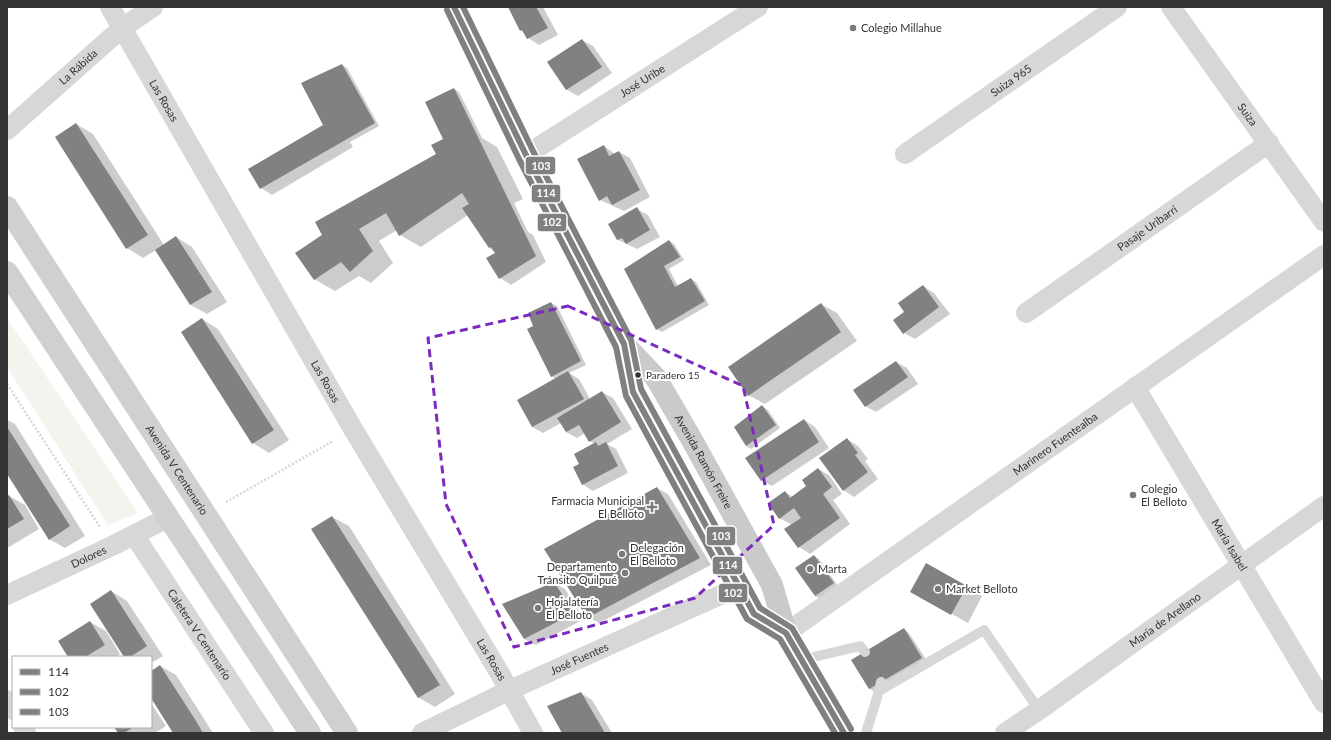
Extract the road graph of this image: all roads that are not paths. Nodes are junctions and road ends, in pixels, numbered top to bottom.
1 (110, 7) edge
2 (153, 7) edge
3 (454, 7) edge
4 (758, 7) edge
5 (1117, 7) edge
6 (1171, 7) edge
7 (122, 28) junction
8 (7, 130) edge
9 (1269, 143) junction
10 (905, 154) dead end
11 (526, 155) junction
12 (7, 207) edge
13 (1324, 222) edge
14 (1324, 256) edge
15 (7, 272) edge
16 (1026, 313) dead end
17 (624, 344) junction
18 (1135, 387) junction
19 (1324, 506) edge
20 (169, 517) junction
21 (134, 535) junction
22 (1241, 565) junction
23 (738, 587) junction
24 (7, 595) edge
25 (778, 606) junction
26 (786, 633) junction
27 (862, 649) dead end
28 (801, 660) junction
29 (510, 690) junction
30 (1324, 703) edge
31 (1039, 710) junction
32 (264, 733) edge
33 (310, 733) edge
34 (347, 733) edge
35 (422, 733) edge
36 (533, 733) edge
37 (844, 733) edge
38 (866, 733) edge
39 (1004, 733) edge

1 - 7 street, Las Rosas
2 - 7 street, La Rábida
3 - 11 main road, Avenida Ramón Freire
4 - 11 street, José Uribe
5 - 10 street, Suiza 965
6 - 9 street, Suiza
7 - 8 street, La Rábida
7 - 29 street, Las Rosas
9 - 13 street, Suiza
9 - 16 street, Pasaje Uribarri
11 - 17 main road, Avenida Ramón Freire
12 - 34 main road, Avenida V Centenario
14 - 18 street, Marinero Fuentealba
15 - 20 main road
17 - 23 main road, Avenida Ramón Freire
17 - 25 main road, Avenida Ramón Freire
18 - 22 street, María Isabel
18 - 26 street, Marinero Fuentealba
19 - 22 street, María de Arellano
20 - 21 street, Dolores
20 - 33 main road
21 - 24 street, Dolores
21 - 32 street, Caletera V Centenario
22 - 30 street, María Isabel
22 - 31 street, María de Arellano
23 - 25 main road
23 - 26 main road, Avenida Ramón Freire
23 - 29 street, José Fuentes
25 - 26 main road, Avenida Ramón Freire
26 - 28 main road, Avenida Ramón Freire
27 - 28 lane
28 - 37 main road, Avenida Ramón Freire
29 - 35 street, José Fuentes
29 - 36 street, Las Rosas
31 - 38 lane
31 - 39 street, María de Arellano

